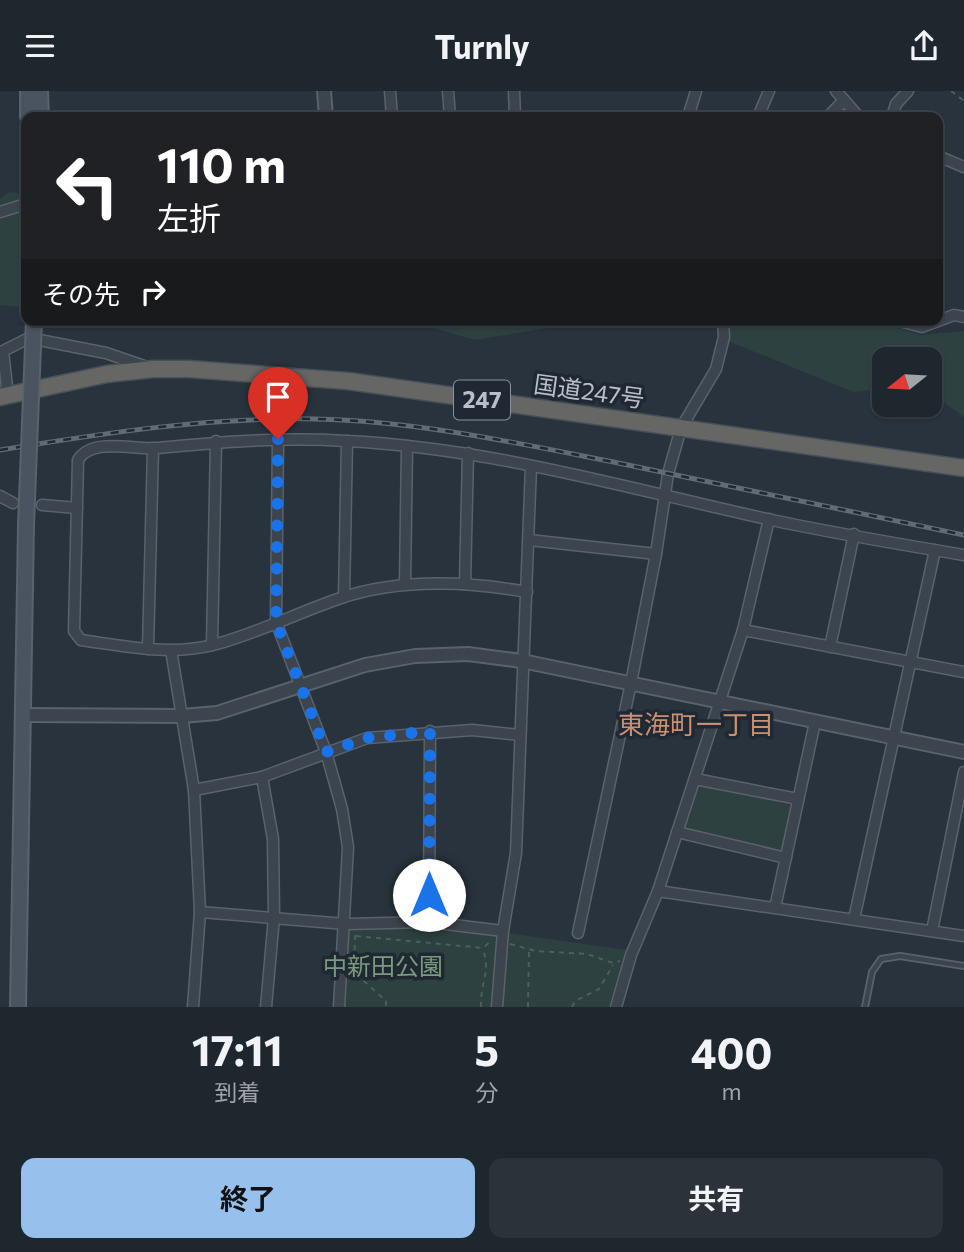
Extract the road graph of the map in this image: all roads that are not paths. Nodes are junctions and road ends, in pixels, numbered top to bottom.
1 (28, 91) edge
2 (40, 91) edge
3 (324, 91) edge
4 (390, 91) edge
5 (448, 91) edge
6 (514, 91) edge
7 (696, 91) edge
8 (769, 91) edge
9 (836, 91) edge
10 (908, 91) edge
11 (844, 100) junction
12 (28, 112) edge
13 (41, 112) edge
14 (326, 112) edge
15 (392, 112) edge
16 (450, 112) edge
17 (515, 112) edge
18 (690, 112) edge
19 (760, 112) edge
20 (833, 112) edge
21 (855, 112) edge
22 (894, 112) edge
23 (943, 158) edge
24 (964, 167) edge
25 (21, 206) edge
26 (0, 212) edge
27 (964, 317) edge
28 (943, 319) edge
29 (34, 326) edge
30 (723, 326) edge
31 (153, 369) junction
32 (4, 397) edge
33 (681, 428) junction
34 (278, 439) junction
35 (216, 441) junction
36 (346, 441) junction
37 (407, 446) junction
38 (153, 449) junction
39 (468, 453) junction
40 (531, 465) junction
41 (964, 468) edge
42 (666, 495) junction
43 (0, 496) edge
44 (13, 503) dead end
45 (42, 505) dead end
46 (76, 508) junction
47 (769, 519) junction
48 (854, 534) junction
49 (529, 540) junction
50 (935, 550) junction
51 (656, 554) junction
52 (964, 555) edge
53 (405, 584) junction
54 (465, 584) junction
55 (527, 592) junction
56 (344, 597) junction
57 (276, 622) junction
58 (743, 630) junction
59 (212, 645) junction
60 (830, 647) junction
61 (148, 649) junction
62 (171, 650) junction
63 (522, 661) junction
64 (911, 664) junction
65 (964, 672) edge
66 (631, 683) junction
67 (300, 685) junction
68 (720, 702) junction
69 (24, 715) junction
70 (182, 716) junction
71 (815, 722) junction
72 (430, 731) junction
73 (520, 736) junction
74 (896, 739) junction
75 (326, 752) junction
76 (964, 752) edge
77 (964, 772) edge
78 (262, 777) junction
79 (695, 779) junction
80 (194, 790) junction
81 (799, 799) junction
82 (677, 832) junction
83 (786, 857) junction
84 (658, 891) junction
85 (775, 908) junction
86 (200, 912) junction
87 (274, 917) junction
88 (854, 919) junction
89 (429, 922) junction
90 (346, 924) junction
91 (503, 931) junction
92 (932, 931) junction
93 (578, 933) dead end
94 (964, 936) edge
95 (964, 967) edge
96 (18, 1007) edge
97 (193, 1007) edge
98 (266, 1007) edge
99 (340, 1007) edge
100 (497, 1007) edge
101 (616, 1007) edge
102 (865, 1007) edge

1 - 12 main road
2 - 13 main road
3 - 14 street
4 - 15 street
5 - 16 street
6 - 17 street
7 - 18 street
8 - 19 street
9 - 11 street
10 - 22 street
11 - 20 street
11 - 21 street
23 - 24 street
25 - 26 street
27 - 28 street
29 - 69 main road, bridge
30 - 33 street
31 - 32 highway, 国道247号 / 247
31 - 32 street
31 - 33 highway, 国道247号 / 247
33 - 41 highway, 国道247号 / 247
33 - 42 street
34 - 35 street
34 - 36 street
34 - 57 street
35 - 38 street
35 - 59 street
36 - 37 street
36 - 56 street
37 - 39 street
37 - 53 street
38 - 46 street
38 - 61 street
39 - 40 street
39 - 54 street
40 - 42 street
40 - 49 street
42 - 47 street
42 - 51 street
43 - 44 street
45 - 46 street
46 - 61 street
47 - 48 street
47 - 58 street
48 - 50 street
48 - 60 street
49 - 51 street
49 - 55 street
50 - 52 street
50 - 64 street
51 - 66 street
53 - 54 street
53 - 56 street
54 - 55 street
55 - 63 street
56 - 57 street
57 - 59 street
57 - 67 street
58 - 60 street
58 - 68 street
59 - 62 street
60 - 64 street
61 - 62 street
62 - 70 street
63 - 66 street
63 - 67 street
63 - 73 street
64 - 65 street
64 - 74 street
66 - 68 street
66 - 93 street
67 - 70 street
67 - 75 street
68 - 71 street
68 - 79 street
69 - 70 street
69 - 96 main road
70 - 80 street
71 - 74 street
71 - 81 street
72 - 73 street
72 - 75 street
72 - 89 street
73 - 91 street
74 - 76 street
74 - 88 street
75 - 78 street
75 - 90 street
77 - 92 street
78 - 80 street
78 - 87 street
79 - 81 street
79 - 82 street
80 - 86 street
81 - 83 street
82 - 83 street
82 - 84 street
83 - 85 street
84 - 85 street
84 - 101 street
85 - 88 street
86 - 87 street
86 - 97 street
87 - 90 street
87 - 98 street
88 - 92 street
89 - 90 street
89 - 91 street
90 - 99 street
91 - 100 street
92 - 94 street
95 - 102 lane

